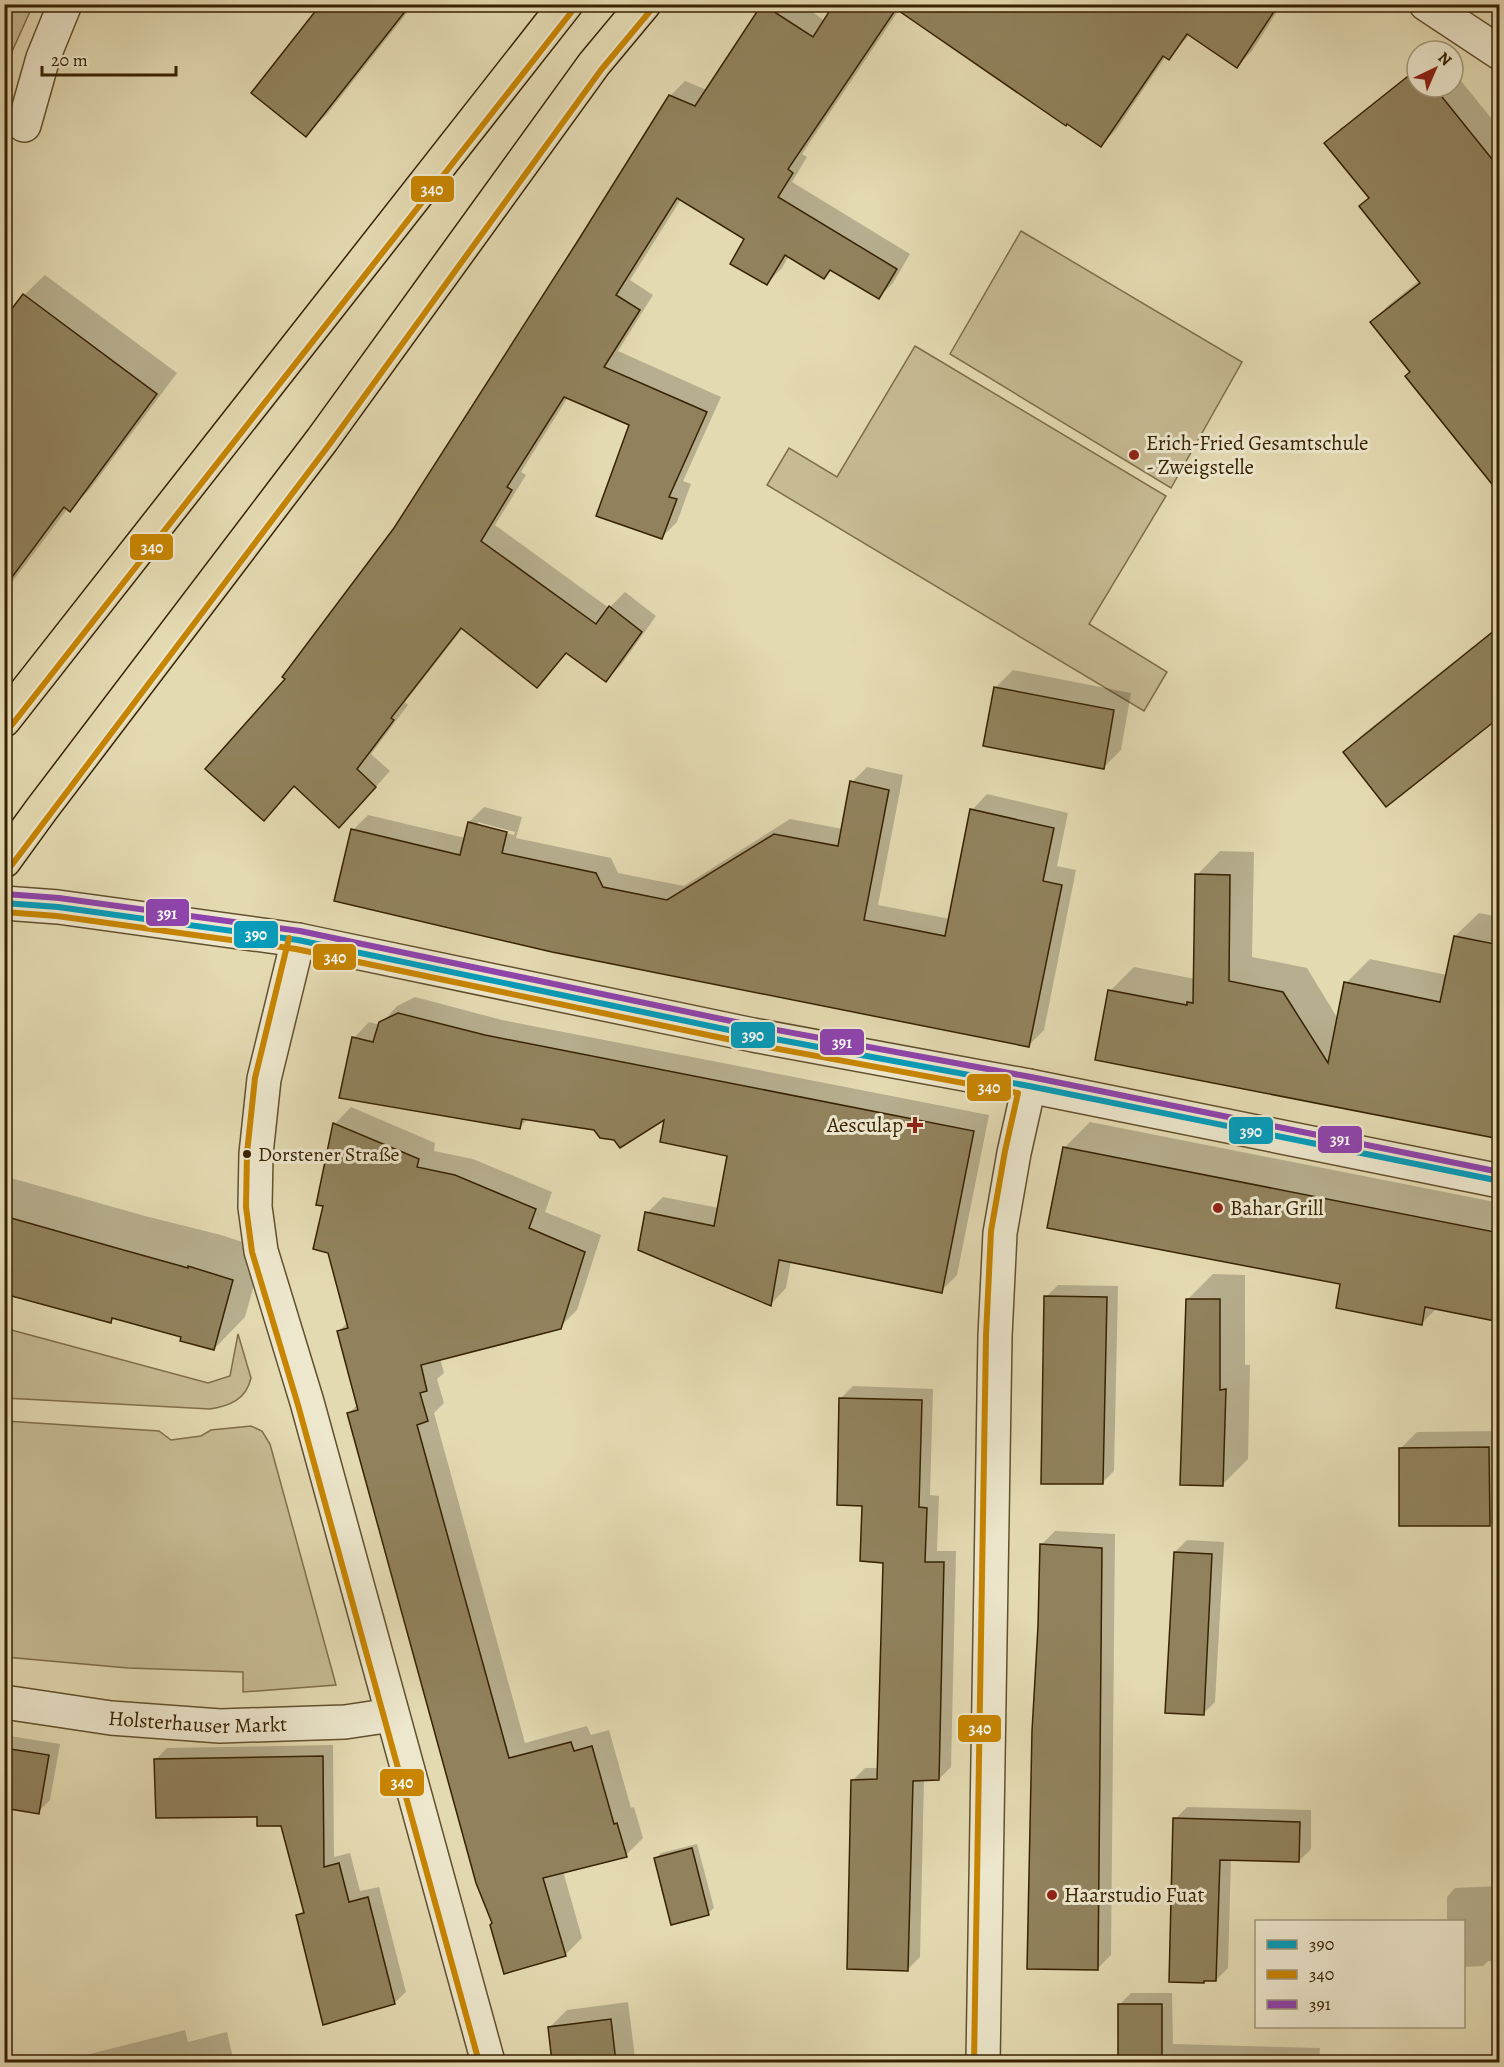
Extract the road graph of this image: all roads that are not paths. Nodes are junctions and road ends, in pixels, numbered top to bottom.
1 (65, 4) edge
2 (566, 4) edge
3 (644, 4) edge
4 (1426, 4) edge
5 (1500, 52) edge
6 (24, 125) dead end
7 (4, 720) edge
8 (4, 861) edge
9 (4, 903) edge
10 (298, 940) junction
11 (1029, 1086) junction
12 (1500, 1182) edge
13 (4, 1702) edge
14 (392, 1715) junction
15 (488, 2062) edge
16 (983, 2062) edge

1 - 6 street
2 - 7 main road
3 - 8 main road
4 - 5 street
9 - 10 street
10 - 11 street
10 - 14 street
11 - 12 street
11 - 16 street
13 - 14 street, Holsterhauser Markt
14 - 15 street

